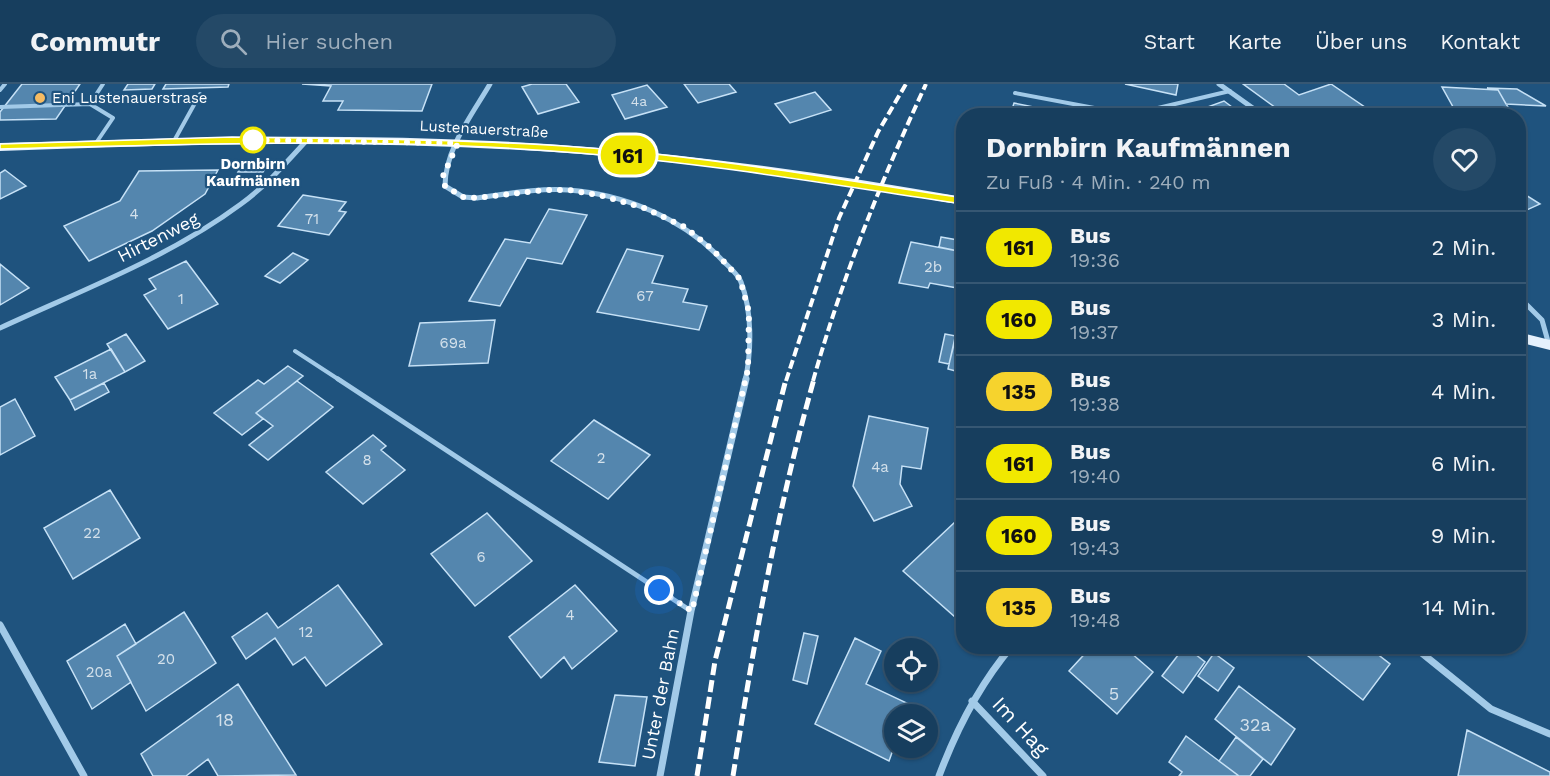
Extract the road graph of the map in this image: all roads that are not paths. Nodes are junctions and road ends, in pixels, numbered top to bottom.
1 (4, 84) edge
2 (103, 84) edge
3 (490, 84) edge
4 (1219, 84) edge
5 (0, 90) edge
6 (1230, 91) junction
7 (1015, 93) dead end
8 (200, 94) dead end
9 (90, 104) junction
10 (0, 107) edge
11 (1094, 108) edge
12 (1158, 108) edge
13 (1253, 108) edge
14 (307, 140) junction
15 (174, 141) junction
16 (96, 143) junction
17 (458, 143) junction
18 (0, 147) edge
19 (956, 200) edge
20 (1526, 304) edge
21 (0, 328) edge
22 (1526, 339) edge
23 (1550, 345) edge
24 (295, 351) dead end
25 (692, 611) junction
26 (0, 626) edge
27 (1005, 654) edge
28 (1423, 654) edge
29 (972, 701) junction
30 (1550, 734) edge
31 (84, 776) edge
32 (660, 776) edge
33 (939, 776) edge
34 (1043, 776) edge

1 - 5 lane
2 - 9 lane
3 - 17 street
4 - 6 street
6 - 12 lane
6 - 13 street
7 - 11 lane
8 - 15 lane
9 - 10 lane
9 - 16 lane
14 - 15 main road, Lustenauerstraße
14 - 17 main road, Lustenauerstraße
14 - 21 street, Hirtenweg
15 - 16 main road, Lustenauerstraße
16 - 18 main road, Lustenauerstraße
17 - 19 main road, Lustenauerstraße
17 - 25 street, Unter der Bahn
20 - 23 street
22 - 23 main road
24 - 25 lane
25 - 32 street, Unter der Bahn
26 - 31 street
27 - 29 street
28 - 30 street
29 - 33 street
29 - 34 street, Im Hag

